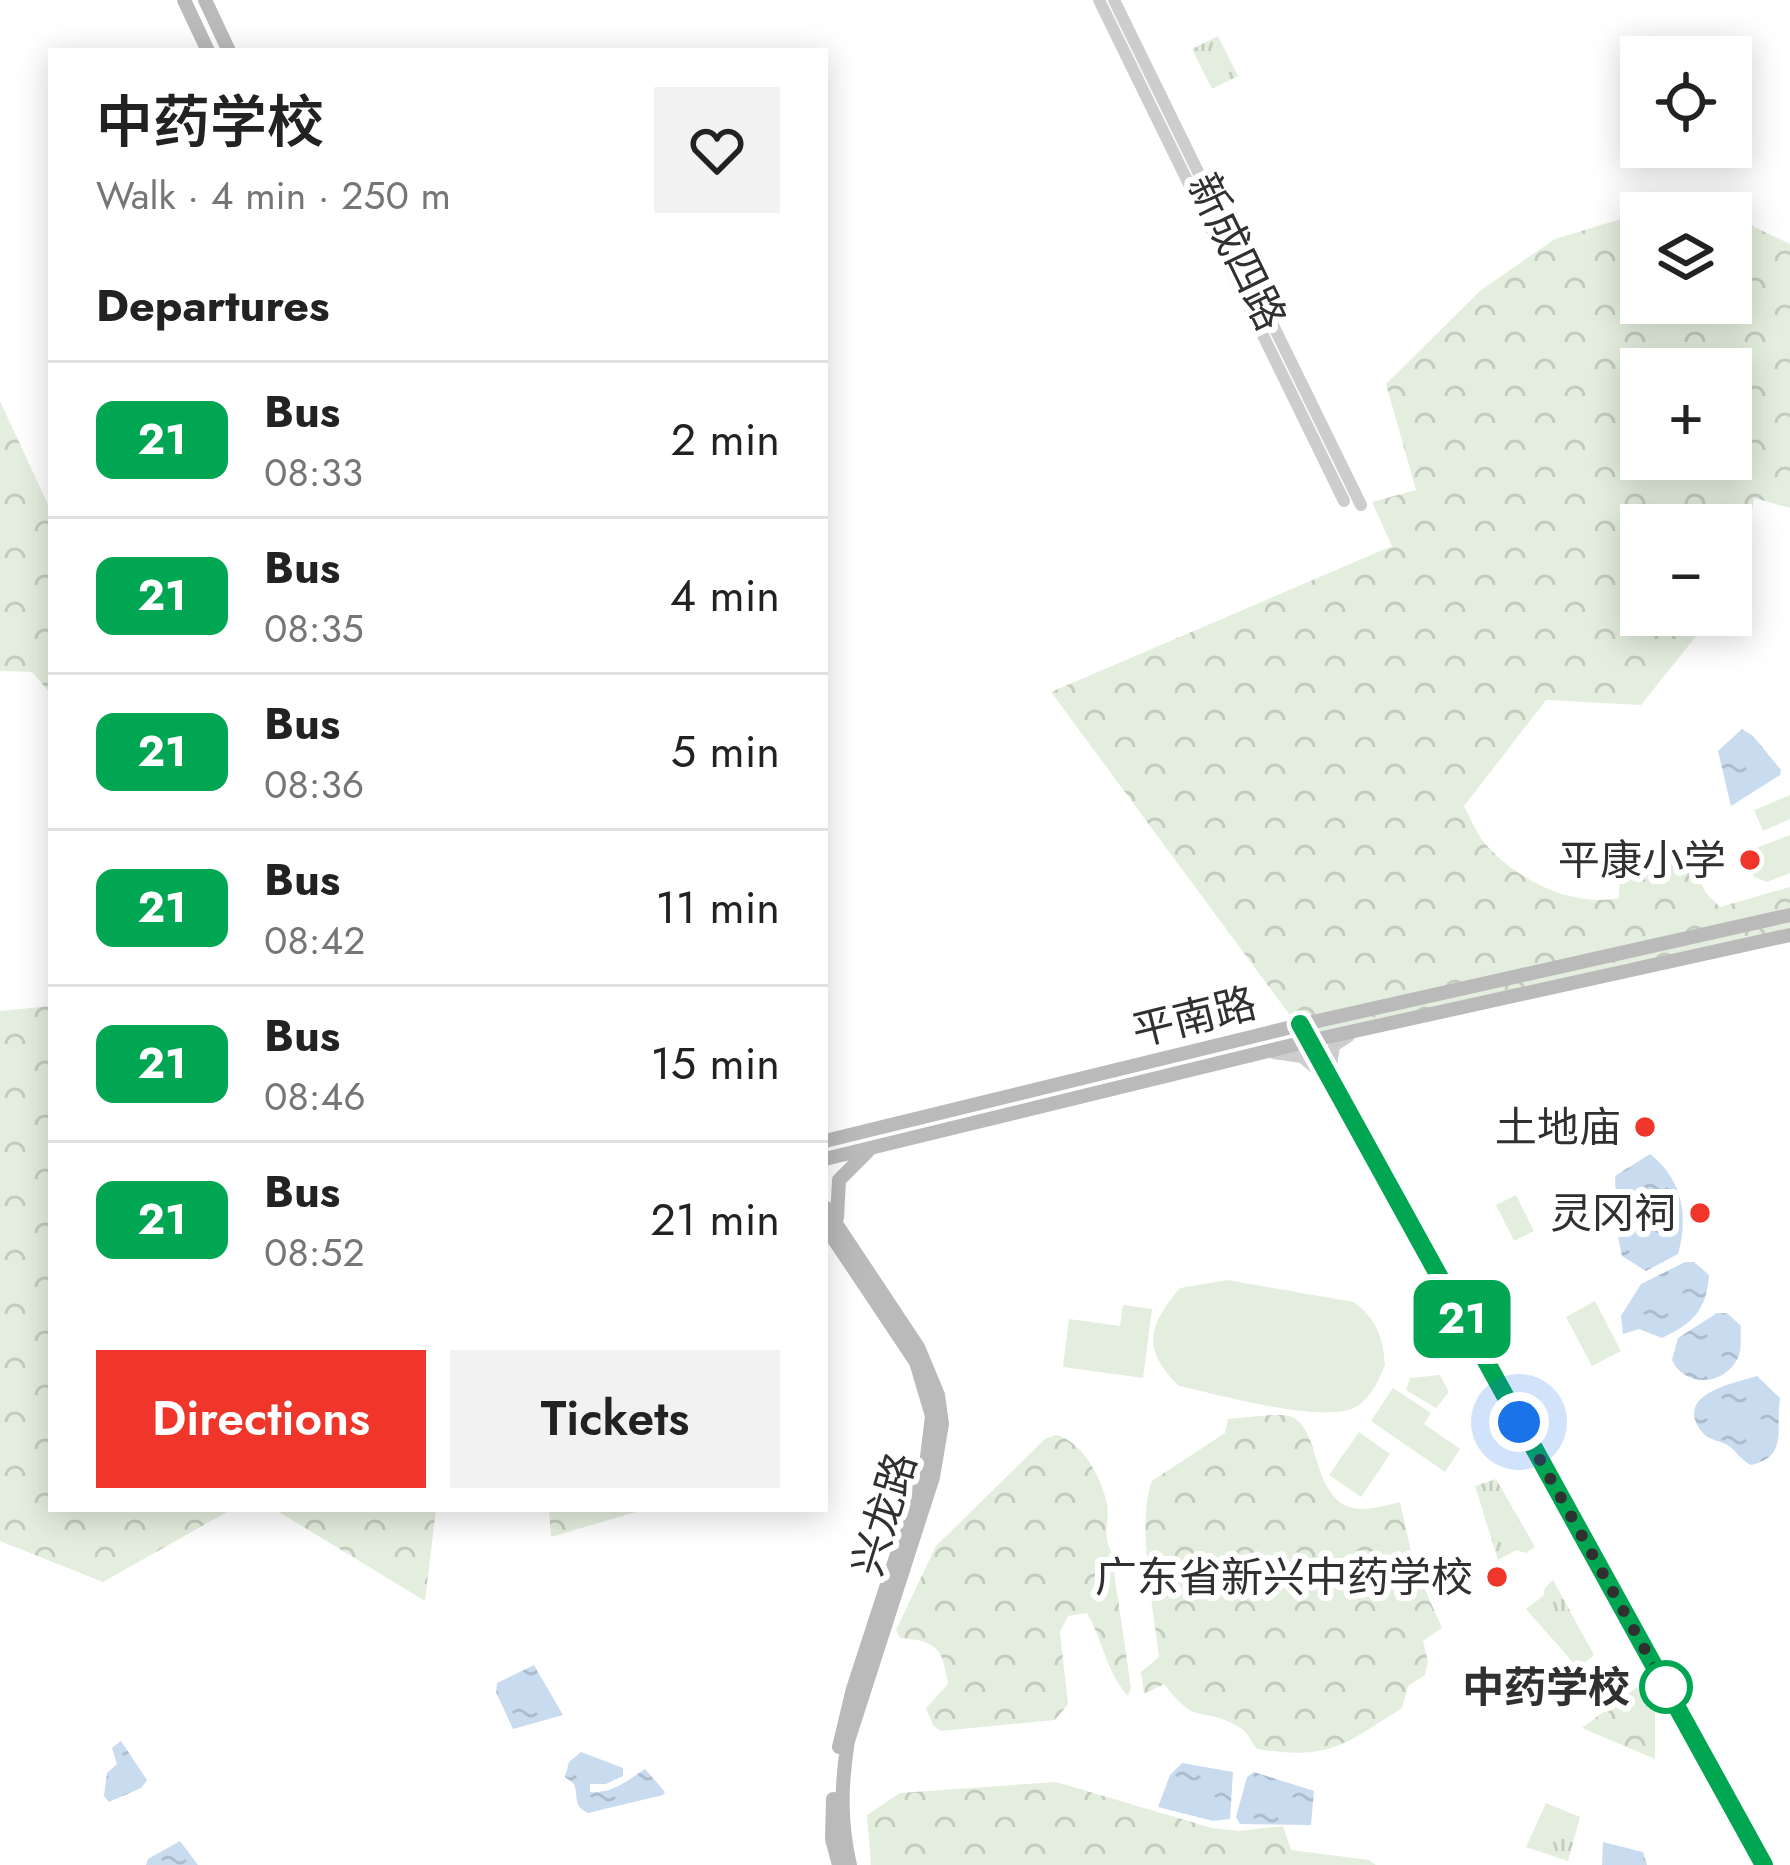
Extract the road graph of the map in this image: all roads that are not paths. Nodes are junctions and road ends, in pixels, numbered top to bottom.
1 (184, 0) edge
2 (205, 0) edge
3 (1099, 0) edge
4 (1114, 0) edge
5 (207, 48) edge
6 (228, 48) edge
7 (1344, 501) dead end
8 (1361, 505) dead end
9 (1790, 915) edge
10 (1790, 935) edge
11 (1300, 1024) junction
12 (1363, 1029) junction
13 (1309, 1041) junction
14 (1261, 1052) junction
15 (1333, 1085) junction
16 (828, 1130) edge
17 (866, 1132) junction
18 (828, 1140) edge
19 (870, 1149) junction
20 (828, 1158) edge
21 (832, 1228) edge
22 (839, 1865) edge
23 (850, 1865) edge
24 (1764, 1865) edge

1 - 5 main road
2 - 6 main road
3 - 7 street, 新成四路
4 - 8 street, 新成四路
9 - 11 main road, 平南路
10 - 12 main road, 平南路
11 - 13 street
11 - 17 main road, 平南路
12 - 13 main road, 平南路
12 - 15 street
13 - 14 main road, 平南路
13 - 15 street
14 - 15 street
14 - 19 main road, 平南路
15 - 24 street
16 - 17 main road
17 - 18 main road, 平南路
17 - 19 main road
19 - 20 main road, 平南路
19 - 21 main road
21 - 22 main road, 兴龙路
21 - 23 main road, 兴龙路

